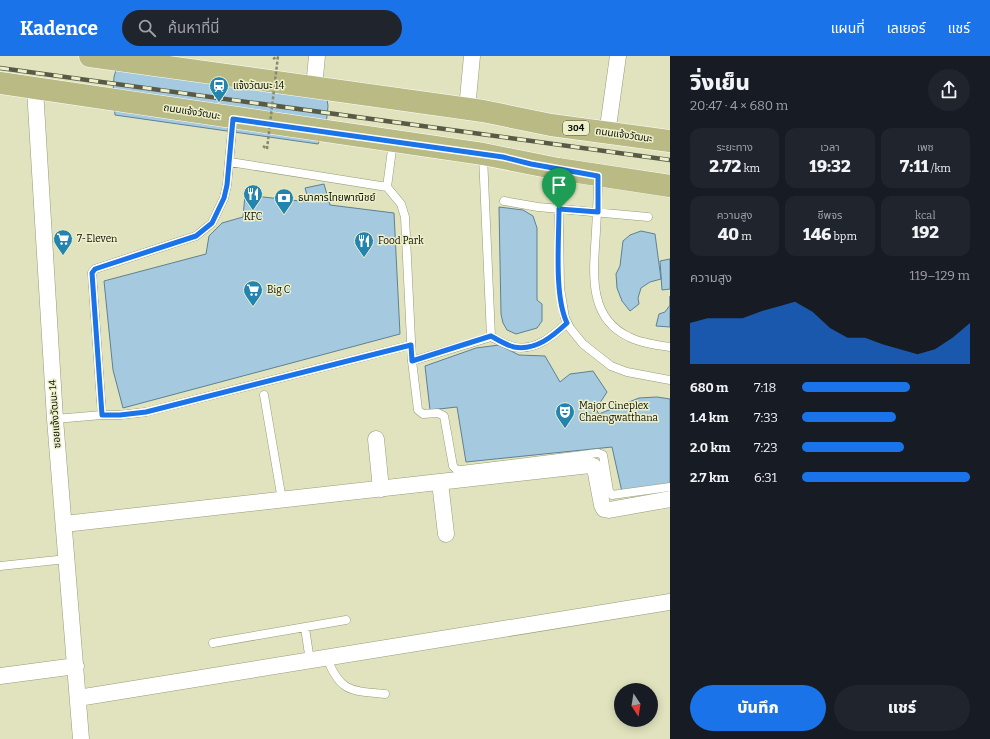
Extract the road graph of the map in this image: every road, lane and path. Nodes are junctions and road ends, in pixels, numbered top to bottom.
1 (90, 56) edge
2 (278, 56) edge
3 (317, 56) edge
4 (472, 56) edge
5 (618, 56) edge
6 (134, 59) edge
7 (273, 59) dead end
8 (0, 83) edge
9 (314, 87) junction
10 (35, 89) junction
11 (475, 110) junction
12 (233, 119) junction
13 (610, 120) junction
14 (670, 128) edge
15 (670, 141) edge
16 (393, 142) junction
17 (264, 146) dead end
18 (493, 156) junction
19 (230, 162) junction
20 (558, 169) junction
21 (670, 172) edge
22 (598, 176) junction
23 (670, 186) edge
24 (387, 187) junction
25 (504, 201) dead end
26 (559, 209) junction
27 (598, 212) junction
28 (648, 217) dead end
29 (567, 323) junction
30 (491, 336) junction
31 (411, 345) junction
32 (670, 347) edge
33 (412, 361) junction
34 (670, 380) edge
35 (264, 395) dead end
36 (102, 415) junction
37 (55, 419) junction
38 (376, 439) dead end
39 (440, 482) junction
40 (670, 487) edge
41 (381, 489) junction
42 (670, 499) edge
43 (282, 500) junction
44 (64, 524) junction
45 (446, 534) dead end
46 (67, 559) junction
47 (0, 566) edge
48 (670, 602) edge
49 (346, 620) dead end
50 (305, 628) junction
51 (213, 643) dead end
52 (327, 658) junction
53 (310, 660) junction
54 (76, 666) junction
55 (0, 676) edge
56 (385, 694) dead end
57 (78, 698) junction
58 (81, 739) edge

1 - 6 main road, ถนนแจ้งวัฒนะ / 304
2 - 7 path
2 - 17 path, bridge
3 - 9 street
4 - 11 street
5 - 13 street
6 - 9 main road, ถนนแจ้งวัฒนะ / 304
8 - 10 main road, ถนนแจ้งวัฒนะ
9 - 11 main road, ถนนแจ้งวัฒนะ / 304
10 - 12 main road, ถนนแจ้งวัฒนะ
10 - 37 street, ซอยแจ้งวัฒนะ 14
11 - 13 main road, ถนนแจ้งวัฒนะ / 304
11 - 15 main road, ถนนแจ้งวัฒนะ / 304
12 - 16 main road, ถนนแจ้งวัฒนะ
12 - 19 lane
13 - 14 main road, ถนนแจ้งวัฒนะ / 304
16 - 18 main road, ถนนแจ้งวัฒนะ
16 - 24 lane
18 - 20 main road, ถนนแจ้งวัฒนะ
18 - 21 main road, ถนนแจ้งวัฒนะ
18 - 30 lane
19 - 24 lane
19 - 36 lane
20 - 22 main road, ถนนแจ้งวัฒนะ
20 - 26 lane
22 - 23 main road, ถนนแจ้งวัฒนะ
22 - 27 lane
24 - 31 lane
25 - 26 lane
26 - 27 lane
26 - 29 lane
27 - 28 lane
27 - 32 lane
29 - 30 lane
29 - 34 lane
30 - 33 lane
31 - 33 lane
31 - 36 lane
33 - 40 lane
35 - 43 lane
36 - 37 lane
37 - 44 street, ซอยแจ้งวัฒนะ 14
38 - 41 street
39 - 41 street
39 - 42 street
39 - 45 street
41 - 43 street
43 - 44 street
44 - 46 street, ซอยแจ้งวัฒนะ 14
46 - 47 lane
46 - 54 street, ซอยแจ้งวัฒนะ 14
48 - 52 street
49 - 50 lane
50 - 51 lane
50 - 53 lane
52 - 53 street
52 - 56 lane
53 - 57 street
54 - 55 street
54 - 57 street, ซอยแจ้งวัฒนะ 14
57 - 58 street, ซอยแจ้งวัฒนะ 14

